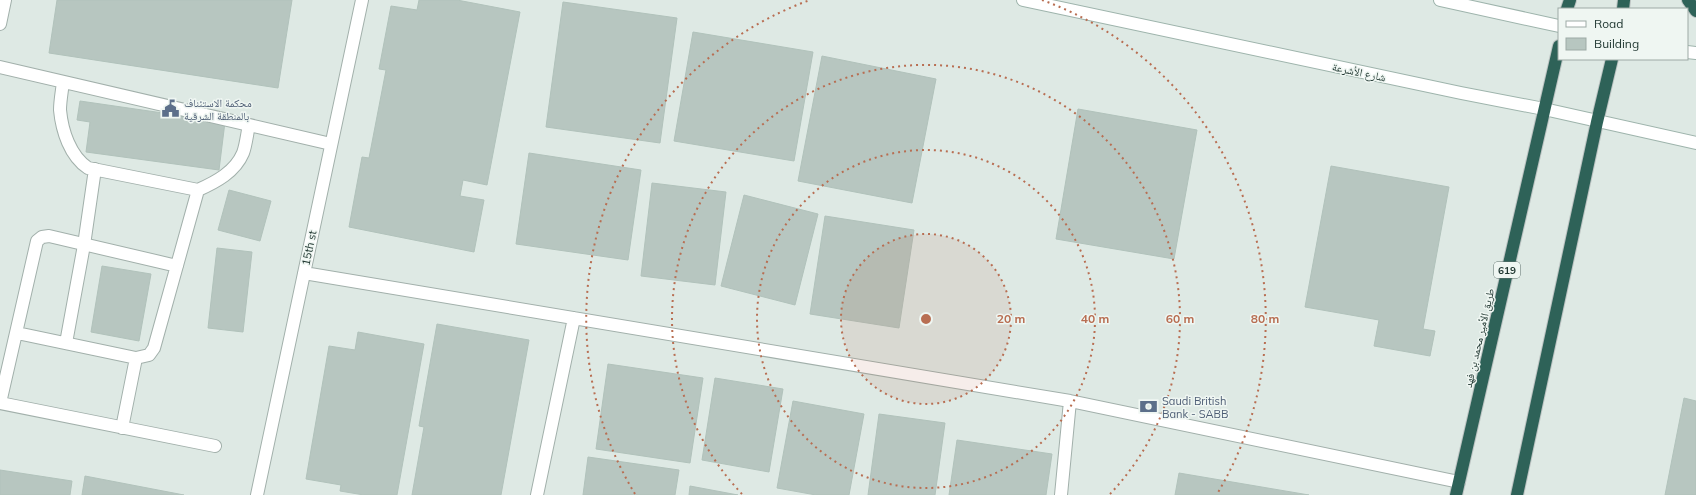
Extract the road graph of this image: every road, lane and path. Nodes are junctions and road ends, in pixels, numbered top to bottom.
1 (5, 0) edge
2 (362, 0) edge
3 (1023, 0) edge
4 (1440, 0) edge
5 (1688, 0) edge
6 (1696, 11) edge
7 (0, 24) edge
8 (1558, 26) edge
9 (1558, 50) edge
10 (1612, 60) edge
11 (0, 67) edge
12 (63, 82) junction
13 (1544, 109) junction
14 (1597, 122) junction
15 (249, 125) junction
16 (1696, 143) edge
17 (331, 144) junction
18 (95, 170) junction
19 (198, 190) junction
20 (84, 244) junction
21 (177, 266) junction
22 (304, 273) junction
23 (574, 318) junction
24 (17, 333) junction
25 (66, 343) junction
26 (136, 358) junction
27 (1070, 401) junction
28 (0, 403) edge
29 (122, 428) junction
30 (215, 446) dead end
31 (1459, 482) junction
32 (257, 495) edge
33 (538, 495) edge
34 (1061, 495) edge
35 (1456, 495) edge
36 (1517, 495) edge

1 - 7 street
2 - 17 street, 15th st
3 - 13 street, شارع الأشرعة
4 - 8 street
5 - 6 highway
9 - 13 highway, طريق الأمير محمد بن فهد / 619
10 - 14 highway
11 - 12 street
12 - 15 street
12 - 18 street
13 - 14 street, شارع الأشرعة
13 - 31 highway, طريق الأمير محمد بن فهد / 619
14 - 16 street, شارع الأشرعة
14 - 36 highway
15 - 17 street
15 - 19 street
17 - 22 street, 15th st
18 - 19 street
18 - 20 street
19 - 21 street
20 - 21 street
20 - 24 street
20 - 25 street
21 - 26 street
22 - 23 street
22 - 32 street, 15th st
23 - 27 street
23 - 33 street
24 - 25 street
24 - 28 street
25 - 26 street
26 - 29 street
27 - 31 street
27 - 34 street
28 - 29 street
29 - 30 street
31 - 35 highway, طريق الأمير محمد بن فهد / 619

